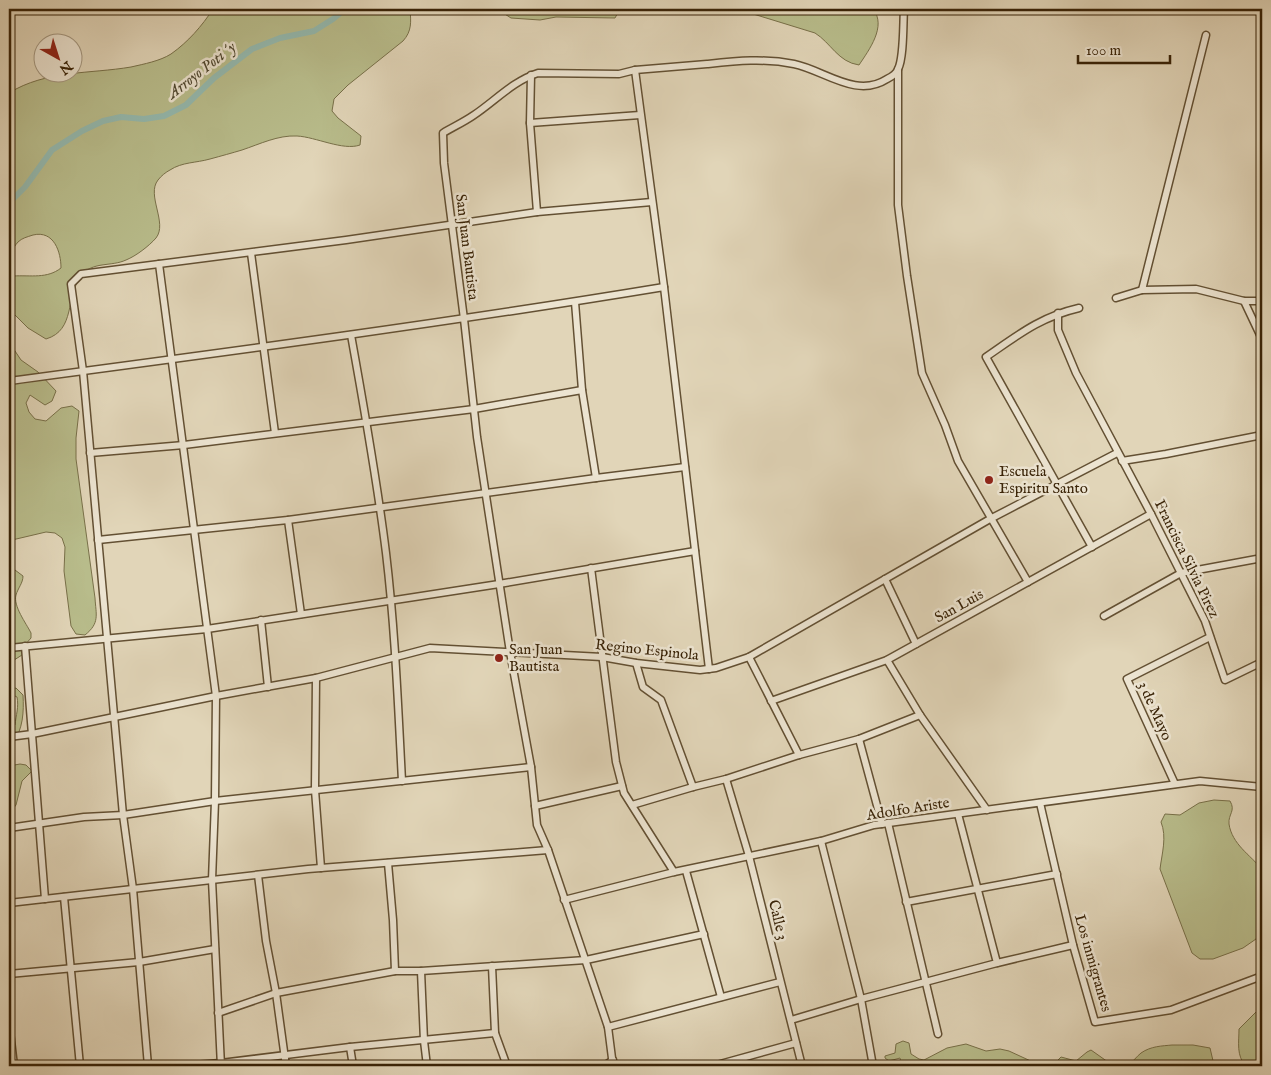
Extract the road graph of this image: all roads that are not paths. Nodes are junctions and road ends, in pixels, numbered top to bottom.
1 (904, 9) edge
2 (1206, 35) dead end
3 (635, 70) junction
4 (898, 70) junction
5 (531, 75) junction
6 (640, 115) junction
7 (530, 123) junction
8 (652, 202) junction
9 (537, 212) junction
10 (452, 224) junction
11 (251, 252) junction
12 (159, 264) junction
13 (664, 287) junction
14 (1142, 290) junction
15 (1116, 298) dead end
16 (1262, 300) edge
17 (1244, 301) junction
18 (574, 302) junction
19 (1079, 308) dead end
20 (1058, 312) junction
21 (464, 319) junction
22 (352, 335) junction
23 (1262, 339) edge
24 (264, 347) junction
25 (173, 360) junction
26 (83, 371) junction
27 (9, 381) edge
28 (582, 390) junction
29 (474, 409) junction
30 (367, 422) junction
31 (275, 433) junction
32 (1262, 435) edge
33 (184, 445) junction
34 (90, 453) junction
35 (1118, 453) junction
36 (1122, 461) junction
37 (685, 467) junction
38 (596, 478) junction
39 (1058, 484) junction
40 (485, 494) junction
41 (379, 507) junction
42 (1151, 514) junction
43 (990, 519) junction
44 (288, 520) junction
45 (195, 530) junction
46 (98, 540) junction
47 (1092, 547) junction
48 (695, 551) junction
49 (1262, 558) edge
50 (591, 568) junction
51 (1181, 573) junction
52 (886, 579) junction
53 (1028, 582) junction
54 (499, 584) junction
55 (390, 599) junction
56 (301, 614) junction
57 (1104, 616) dead end
58 (261, 620) junction
59 (207, 629) junction
60 (1210, 637) junction
61 (107, 640) junction
62 (916, 644) junction
63 (25, 646) junction
64 (9, 648) edge
65 (510, 652) junction
66 (395, 656) junction
67 (602, 657) junction
68 (749, 657) junction
69 (886, 660) junction
70 (1262, 662) edge
71 (636, 663) junction
72 (709, 669) junction
73 (316, 678) junction
74 (268, 687) junction
75 (216, 696) junction
76 (771, 701) junction
77 (920, 715) junction
78 (114, 716) junction
79 (32, 734) junction
80 (9, 737) edge
81 (859, 739) junction
82 (799, 755) junction
83 (531, 767) junction
84 (726, 780) junction
85 (402, 781) junction
86 (1175, 784) junction
87 (622, 786) junction
88 (693, 787) junction
89 (1262, 787) edge
90 (315, 790) junction
91 (215, 801) junction
92 (1040, 803) junction
93 (632, 805) junction
94 (535, 806) junction
95 (987, 810) junction
96 (958, 814) junction
97 (123, 815) junction
98 (40, 823) junction
99 (885, 824) junction
100 (9, 828) edge
101 (821, 840) junction
102 (548, 850) junction
103 (749, 856) junction
104 (388, 863) junction
105 (321, 868) junction
106 (686, 870) junction
107 (674, 872) junction
108 (1057, 874) junction
109 (258, 875) junction
110 (212, 880) junction
111 (133, 889) junction
112 (979, 890) junction
113 (64, 897) junction
114 (45, 899) junction
115 (564, 900) junction
116 (906, 902) junction
117 (9, 903) edge
118 (704, 934) junction
119 (1074, 945) junction
120 (215, 949) junction
121 (586, 960) junction
122 (139, 962) junction
123 (997, 963) junction
124 (492, 966) junction
125 (70, 968) junction
126 (396, 971) junction
127 (421, 971) junction
128 (9, 974) edge
129 (1262, 976) edge
130 (780, 982) junction
131 (926, 982) junction
132 (276, 993) junction
133 (721, 997) junction
134 (861, 999) junction
135 (218, 1013) junction
136 (791, 1020) junction
137 (9, 1023) edge
138 (608, 1027) junction
139 (495, 1033) junction
140 (938, 1034) dead end
141 (424, 1040) junction
142 (796, 1043) junction
143 (350, 1047) junction
144 (284, 1055) junction
145 (613, 1063) edge
146 (221, 1065) edge
147 (14, 1066) edge
148 (80, 1066) edge
149 (148, 1066) edge
150 (180, 1066) edge
151 (286, 1066) edge
152 (353, 1066) edge
153 (427, 1066) edge
154 (507, 1066) edge
155 (604, 1066) edge
156 (713, 1066) edge
157 (802, 1066) edge
158 (873, 1066) edge

1 - 4 street
2 - 14 street
3 - 4 street
3 - 5 street
3 - 6 street
4 - 43 street
5 - 7 street
5 - 10 street, San Juan Bautista
6 - 7 street
6 - 8 street
7 - 9 street
8 - 9 street
8 - 13 street
9 - 10 street
10 - 11 street
10 - 21 street, San Juan Bautista
11 - 12 street
11 - 24 street
12 - 25 street
12 - 26 street
13 - 18 street
13 - 37 street
14 - 15 street
14 - 17 street
16 - 17 street
17 - 23 street
18 - 21 street
18 - 28 street
19 - 20 street
20 - 35 street, Francisca Silvia Pirez
20 - 39 street
21 - 22 street
21 - 29 street, San Juan Bautista
22 - 24 street
22 - 30 street
24 - 25 street
24 - 31 street
25 - 26 street
25 - 33 street
26 - 27 street
26 - 34 street
28 - 29 street
28 - 38 street
29 - 30 street
29 - 40 street, San Juan Bautista
30 - 31 street
30 - 41 street
31 - 33 street
32 - 36 street
33 - 34 street
33 - 45 street
34 - 46 street
35 - 36 street, Francisca Silvia Pirez
35 - 39 street, Regino Espinola
36 - 42 street, Francisca Silvia Pirez
37 - 38 street
37 - 48 street
38 - 40 street
39 - 43 street, Regino Espinola
39 - 47 street
40 - 41 street
40 - 54 street, San Juan Bautista
41 - 44 street
41 - 55 street
42 - 47 street, San Luis
42 - 51 street, Francisca Silvia Pirez
43 - 52 street, Regino Espinola
43 - 53 street
44 - 45 street
44 - 56 street
45 - 46 street
45 - 59 street
46 - 61 street
47 - 53 street, San Luis
48 - 50 street
48 - 72 street
49 - 51 street
50 - 54 street
50 - 67 street
51 - 57 street
51 - 60 street, Francisca Silvia Pirez
52 - 62 street
52 - 68 street, Regino Espinola
53 - 62 street, San Luis
54 - 55 street
54 - 65 street, San Juan Bautista
55 - 56 street
55 - 66 street
56 - 58 street
58 - 59 street
58 - 74 street
59 - 61 street
59 - 75 street
60 - 70 street, Francisca Silvia Pirez
60 - 86 street, 3 de Mayo
61 - 63 street
61 - 78 street
62 - 69 street, San Luis
63 - 64 street
63 - 79 street
65 - 66 street, Regino Espinola
65 - 67 street, Regino Espinola
65 - 83 street, San Juan Bautista
66 - 73 street, Regino Espinola
66 - 85 street
67 - 71 street, Regino Espinola
67 - 87 street
68 - 72 street, Regino Espinola
68 - 76 street
69 - 76 street, San Luis
69 - 77 street
71 - 72 street, Regino Espinola
71 - 88 street
73 - 74 street, Regino Espinola
73 - 90 street
74 - 75 street, Regino Espinola
75 - 78 street, Regino Espinola
75 - 91 street
76 - 82 street
77 - 81 street
77 - 95 street
78 - 79 street, Regino Espinola
78 - 97 street
79 - 80 street, Regino Espinola
79 - 98 street
81 - 82 street
81 - 99 street
82 - 84 street
83 - 85 street
83 - 94 street, San Juan Bautista
84 - 88 street
84 - 103 street, Calle 3
85 - 90 street
86 - 89 street, Adolfo Ariste
86 - 92 street, Adolfo Ariste
87 - 93 street
87 - 94 street
88 - 93 street
90 - 91 street
90 - 105 street
91 - 97 street
91 - 110 street
92 - 95 street, Adolfo Ariste
92 - 108 street, Los inmigrantes
93 - 107 street
94 - 102 street, San Juan Bautista
95 - 96 street, Adolfo Ariste
96 - 99 street, Adolfo Ariste
96 - 112 street
97 - 98 street
97 - 111 street
98 - 100 street
98 - 114 street
99 - 101 street, Adolfo Ariste
99 - 116 street
101 - 103 street, Adolfo Ariste
101 - 134 street
102 - 104 street
102 - 115 street, San Juan Bautista
103 - 106 street, Adolfo Ariste
103 - 130 street, Calle 3
104 - 105 street
104 - 126 street
105 - 109 street
106 - 107 street, Adolfo Ariste
106 - 118 street
107 - 115 street, Adolfo Ariste
108 - 112 street
108 - 119 street, Los inmigrantes
109 - 110 street
109 - 132 street
110 - 111 street
110 - 120 street
111 - 113 street
111 - 122 street
112 - 116 street
112 - 123 street
113 - 114 street
113 - 125 street
114 - 117 street
115 - 121 street, San Juan Bautista
116 - 131 street
118 - 121 street
118 - 133 street
119 - 123 street
119 - 129 street, Los inmigrantes
120 - 122 street
120 - 135 street
121 - 124 street
121 - 138 street, San Juan Bautista
122 - 125 street
122 - 149 street
123 - 131 street
124 - 127 street
124 - 139 street
125 - 128 street
125 - 148 street
126 - 127 street
126 - 132 street
127 - 141 street
130 - 133 street
130 - 136 street, Calle 3
131 - 134 street
131 - 140 street
132 - 135 street
132 - 144 street
133 - 138 street
134 - 136 street
134 - 158 street
135 - 146 street
136 - 142 street, Calle 3
137 - 147 street
138 - 145 street, San Juan Bautista
139 - 141 street
139 - 154 street
141 - 143 street
141 - 153 street
142 - 156 street
142 - 157 street, Calle 3
143 - 144 street
143 - 152 street
144 - 146 street
144 - 151 street
145 - 155 street
146 - 150 street

